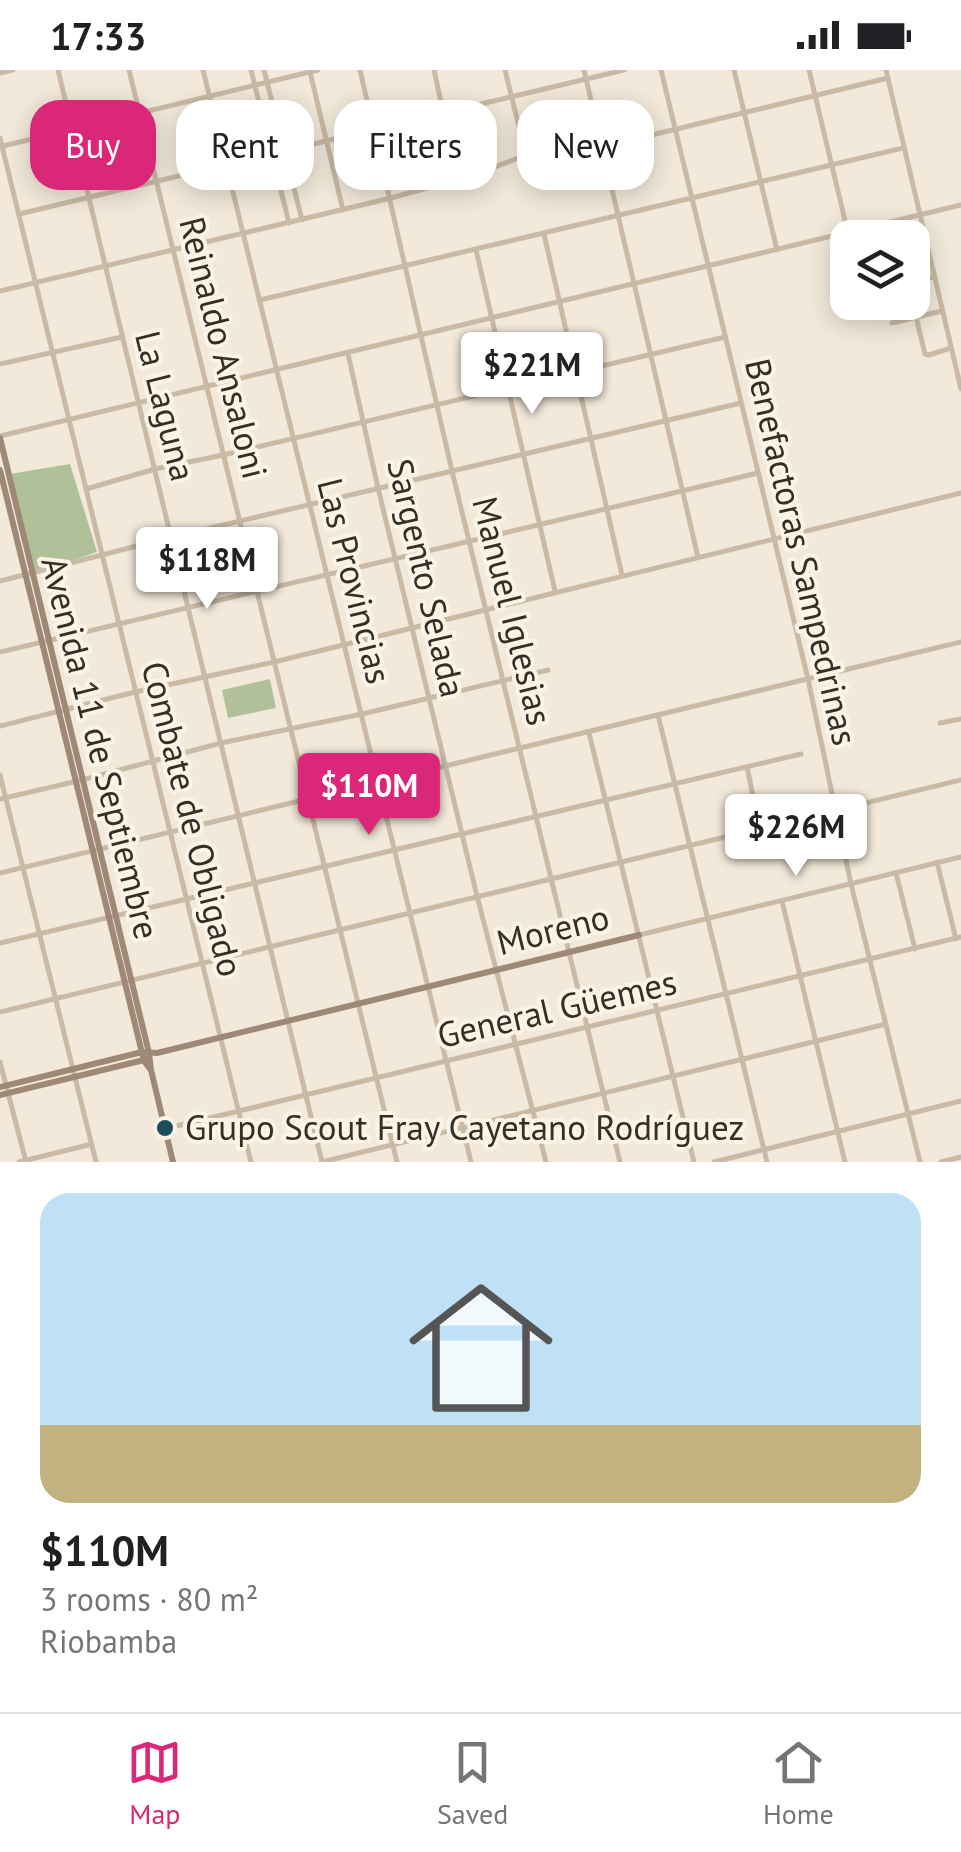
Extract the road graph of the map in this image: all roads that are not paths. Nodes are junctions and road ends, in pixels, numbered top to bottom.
1 (13, 70) edge
2 (58, 70) edge
3 (129, 70) edge
4 (203, 70) edge
5 (251, 70) edge
6 (264, 70) edge
7 (318, 70) edge
8 (360, 70) edge
9 (434, 70) edge
10 (505, 70) edge
11 (584, 70) edge
12 (624, 70) edge
13 (661, 70) edge
14 (734, 70) edge
15 (809, 70) edge
16 (310, 71) edge
17 (0, 74) edge
18 (887, 74) edge
19 (586, 79) junction
20 (267, 82) junction
21 (255, 86) junction
22 (210, 95) junction
23 (511, 96) junction
24 (815, 96) junction
25 (65, 100) edge
26 (137, 100) edge
27 (211, 100) edge
28 (258, 100) edge
29 (272, 100) edge
30 (367, 100) edge
31 (441, 100) edge
32 (495, 100) edge
33 (591, 100) edge
34 (156, 108) edge
35 (744, 113) junction
36 (517, 119) edge
37 (675, 130) junction
38 (654, 135) edge
39 (30, 137) edge
40 (334, 139) edge
41 (326, 141) junction
42 (1, 144) edge
43 (314, 144) edge
44 (904, 148) junction
45 (832, 166) junction
46 (176, 176) edge
47 (156, 181) joint
48 (761, 182) junction
49 (86, 190) edge
50 (120, 190) edge
51 (233, 190) edge
52 (281, 190) edge
53 (295, 190) edge
54 (389, 190) edge
55 (421, 190) edge
56 (612, 190) edge
57 (88, 198) junction
58 (391, 198) junction
59 (692, 199) junction
60 (961, 205) edge
61 (343, 210) junction
62 (19, 214) junction
63 (618, 216) junction
64 (920, 216) junction
65 (302, 220) junction
66 (845, 220) edge
67 (903, 220) edge
68 (289, 223) junction
69 (244, 234) junction
70 (544, 234) junction
71 (830, 237) edge
72 (476, 250) junction
73 (777, 250) junction
74 (173, 251) junction
75 (404, 266) junction
76 (708, 266) junction
77 (106, 267) junction
78 (934, 276) junction
79 (930, 277) edge
80 (36, 283) junction
81 (634, 284) junction
82 (0, 291) edge
83 (260, 300) junction
84 (560, 302) junction
85 (942, 312) junction
86 (930, 314) edge
87 (492, 318) junction
88 (904, 320) edge
89 (917, 320) edge
90 (892, 323) dead end
91 (421, 335) junction
92 (122, 337) junction
93 (725, 337) junction
94 (952, 351) junction
95 (53, 352) junction
96 (961, 352) edge
97 (348, 354) junction
98 (651, 354) junction
99 (0, 364) edge
100 (277, 370) junction
101 (576, 370) junction
102 (207, 387) junction
103 (508, 387) junction
104 (961, 389) edge
105 (741, 403) junction
106 (137, 404) junction
107 (437, 405) junction
108 (68, 420) junction
109 (666, 420) junction
110 (364, 421) junction
111 (0, 437) edge
112 (294, 438) junction
113 (591, 439) junction
114 (224, 455) junction
115 (523, 455) junction
116 (156, 469) junction
117 (0, 470) edge
118 (452, 471) junction
119 (758, 473) junction
120 (378, 488) junction
121 (85, 489) junction
122 (683, 490) junction
123 (961, 493) edge
124 (309, 504) junction
125 (607, 508) junction
126 (240, 521) junction
127 (539, 524) junction
128 (172, 537) junction
129 (774, 540) junction
130 (470, 541) junction
131 (101, 556) junction
132 (698, 558) junction
133 (395, 559) junction
134 (28, 574) junction
135 (622, 575) junction
136 (328, 576) junction
137 (0, 581) edge
138 (257, 591) junction
139 (555, 592) junction
140 (188, 608) junction
141 (486, 609) junction
142 (118, 625) junction
143 (412, 628) junction
144 (45, 642) junction
145 (961, 642) edge
146 (344, 644) junction
147 (0, 652) edge
148 (274, 662) junction
149 (548, 670) dead end
150 (206, 676) junction
151 (503, 680) junction
152 (808, 680) junction
153 (135, 692) junction
154 (428, 698) junction
155 (62, 710) junction
156 (362, 714) junction
157 (658, 715) junction
158 (961, 719) edge
159 (940, 724) dead end
160 (0, 726) edge
161 (291, 730) junction
162 (589, 732) junction
163 (221, 743) junction
164 (520, 748) junction
165 (801, 754) dead end
166 (155, 762) junction
167 (445, 766) junction
168 (746, 767) junction
169 (0, 775) edge
170 (961, 780) edge
171 (79, 781) junction
172 (378, 782) junction
173 (674, 784) junction
174 (3, 799) edge
175 (308, 799) junction
176 (606, 800) junction
177 (835, 811) junction
178 (237, 816) junction
179 (536, 816) junction
180 (760, 830) junction
181 (170, 832) junction
182 (462, 834) junction
183 (690, 846) junction
184 (96, 849) junction
185 (395, 850) junction
186 (961, 857) edge
187 (621, 862) junction
188 (937, 862) junction
189 (324, 866) junction
190 (22, 867) junction
191 (0, 872) edge
192 (896, 873) junction
193 (551, 878) junction
194 (254, 883) junction
195 (850, 884) junction
196 (477, 896) junction
197 (186, 900) junction
198 (782, 901) junction
199 (411, 914) junction
200 (112, 918) junction
201 (707, 918) junction
202 (340, 931) junction
203 (39, 934) junction
204 (639, 935) junction
205 (959, 938) edge
206 (0, 943) edge
207 (270, 949) junction
208 (915, 949) junction
209 (569, 952) junction
210 (870, 960) junction
211 (202, 964) junction
212 (497, 970) junction
213 (800, 977) junction
214 (128, 982) junction
215 (428, 986) junction
216 (725, 995) junction
217 (57, 999) junction
218 (358, 1003) junction
219 (658, 1011) junction
220 (0, 1012) edge
221 (288, 1022) junction
222 (886, 1024) junction
223 (588, 1028) junction
224 (221, 1037) junction
225 (815, 1042) junction
226 (516, 1044) junction
227 (149, 1055) junction
228 (741, 1060) junction
229 (447, 1061) junction
230 (0, 1062) edge
231 (74, 1073) junction
232 (674, 1076) junction
233 (376, 1078) junction
234 (4, 1090) edge
235 (604, 1093) junction
236 (306, 1095) junction
237 (961, 1101) edge
238 (239, 1109) junction
239 (533, 1110) junction
240 (908, 1112) junction
241 (463, 1128) junction
242 (164, 1129) junction
243 (837, 1131) junction
244 (92, 1144) junction
245 (393, 1145) junction
246 (764, 1149) junction
247 (961, 1157) edge
248 (729, 1160) edge
249 (24, 1162) edge
250 (96, 1162) edge
251 (173, 1162) edge
252 (252, 1162) edge
253 (322, 1162) edge
254 (397, 1162) edge
255 (471, 1162) edge
256 (546, 1162) edge
257 (620, 1162) edge
258 (694, 1162) edge
259 (714, 1162) edge
260 (766, 1162) edge
261 (845, 1162) edge
262 (920, 1162) edge
263 (941, 1162) edge

1 - 17 street
2 - 25 street, La Laguna
3 - 26 street, Reinaldo Ansaloni
4 - 22 street, Las Provincias
5 - 21 street
6 - 20 street
7 - 16 street
8 - 30 street, Manuel Iglesias
9 - 31 street
10 - 23 street
11 - 19 street
12 - 19 street
13 - 37 street, Benefactoras Sampedrinas
14 - 35 street
15 - 24 street
16 - 20 street
16 - 41 street
18 - 24 street
18 - 44 street
19 - 23 street
19 - 33 street
20 - 21 street
20 - 29 street
21 - 22 street
21 - 28 street
22 - 27 street, Las Provincias
22 - 34 street
23 - 32 street
23 - 36 street
24 - 35 street
24 - 45 street
35 - 37 street
35 - 48 street
37 - 38 street
37 - 59 street, Benefactoras Sampedrinas
39 - 42 street
40 - 41 street
41 - 43 street
41 - 61 street
42 - 62 street, Combate de Obligado
44 - 45 street
44 - 64 street
45 - 48 street
45 - 66 street
46 - 47 street
47 - 74 street, Reinaldo Ansaloni
48 - 59 street
48 - 73 street
49 - 57 street, La Laguna
50 - 57 street
51 - 69 street, Las Provincias
52 - 68 street
53 - 65 street
54 - 58 street, Manuel Iglesias
55 - 58 street
56 - 63 street
57 - 62 street
57 - 77 street, La Laguna
58 - 61 street
58 - 75 street, Manuel Iglesias
59 - 63 street
59 - 76 street, Benefactoras Sampedrinas
60 - 64 street
61 - 65 street
62 - 80 street, Combate de Obligado
63 - 70 street
63 - 81 street
64 - 67 street
64 - 78 street
65 - 68 street
68 - 69 street
69 - 74 street
69 - 83 street, Las Provincias
70 - 72 street
70 - 84 street
71 - 73 street
72 - 75 street
72 - 87 street
73 - 76 street
74 - 77 street
74 - 102 street, Reinaldo Ansaloni
75 - 83 street
75 - 91 street, Manuel Iglesias
76 - 81 street
76 - 93 street, Benefactoras Sampedrinas
77 - 80 street
77 - 92 street, La Laguna
78 - 79 street
78 - 85 street
80 - 82 street
80 - 95 street, Combate de Obligado
81 - 84 street
81 - 98 street
83 - 100 street, Las Provincias
84 - 87 street
84 - 101 street
85 - 86 street
85 - 94 street
87 - 91 street
87 - 103 street
88 - 90 street
89 - 94 street
91 - 97 street
91 - 107 street, Manuel Iglesias
92 - 95 street
92 - 106 street, La Laguna
93 - 98 street
93 - 105 street, Benefactoras Sampedrinas
94 - 96 street
94 - 104 street
95 - 99 street
95 - 108 street, Combate de Obligado
97 - 100 street
97 - 110 street, Sargento Selada
98 - 101 street
98 - 109 street
100 - 102 street
100 - 112 street, Las Provincias
101 - 103 street
101 - 113 street
102 - 106 street
102 - 114 street, Reinaldo Ansaloni
103 - 107 street
103 - 115 street
105 - 109 street
105 - 119 street, Benefactoras Sampedrinas
106 - 108 street
106 - 116 street, La Laguna
107 - 110 street
107 - 118 street, Manuel Iglesias
108 - 111 street
108 - 121 street, Combate de Obligado
109 - 113 street
109 - 122 street
110 - 112 street
110 - 120 street, Sargento Selada
111 - 134 main road, Avenida 11 de Septiembre
112 - 114 street
112 - 124 street, Las Provincias
113 - 115 street
113 - 125 street
114 - 116 street
114 - 126 street, Reinaldo Ansaloni
115 - 118 street
115 - 127 street
116 - 121 street
116 - 128 street, La Laguna
117 - 134 main road, Avenida 11 de Septiembre
118 - 120 street
118 - 130 street, Manuel Iglesias
119 - 122 street
119 - 129 street, Benefactoras Sampedrinas
120 - 124 street
120 - 133 street, Sargento Selada
121 - 131 street, Combate de Obligado
122 - 125 street
122 - 132 street
123 - 129 street
124 - 126 street
124 - 136 street, Las Provincias
125 - 127 street
125 - 135 street
126 - 128 street
126 - 138 street, Reinaldo Ansaloni
127 - 130 street
127 - 139 street
128 - 131 street
128 - 140 street, La Laguna
129 - 132 street
129 - 152 street, Benefactoras Sampedrinas
130 - 133 street
130 - 141 street, Manuel Iglesias
131 - 134 street
131 - 142 street, Combate de Obligado
132 - 135 street
133 - 136 street
133 - 143 street, Sargento Selada
134 - 137 street
134 - 144 main road, Avenida 11 de Septiembre
135 - 139 street
136 - 138 street
136 - 146 street, Las Provincias
138 - 140 street
138 - 148 street, Reinaldo Ansaloni
139 - 141 street
140 - 142 street
140 - 150 street, La Laguna
141 - 143 street
141 - 151 street, Manuel Iglesias
142 - 144 street
142 - 153 street, Combate de Obligado
143 - 146 street
143 - 154 street, Sargento Selada
144 - 147 street
144 - 155 main road, Avenida 11 de Septiembre
145 - 152 street
146 - 148 street
146 - 156 street, Las Provincias
148 - 150 street
148 - 161 street, Reinaldo Ansaloni
149 - 151 street
150 - 153 street
150 - 163 street, La Laguna
151 - 154 street
151 - 164 street, Manuel Iglesias
152 - 157 street
152 - 177 street, Benefactoras Sampedrinas
153 - 155 street
153 - 166 street, Combate de Obligado
154 - 156 street
154 - 167 street, Sargento Selada
155 - 160 street
155 - 171 main road, Avenida 11 de Septiembre
156 - 161 street
156 - 172 street, Las Provincias
157 - 162 street
157 - 173 street
158 - 159 street
161 - 163 street
161 - 175 street, Reinaldo Ansaloni
162 - 164 street
162 - 176 street
163 - 166 street
163 - 178 street, La Laguna
164 - 167 street
164 - 179 street, Manuel Iglesias
165 - 168 street
166 - 171 street
166 - 181 street, Combate de Obligado
167 - 172 street
167 - 182 street, Sargento Selada
168 - 173 street
168 - 180 street
169 - 174 street
170 - 177 street
171 - 174 street
171 - 184 main road, Avenida 11 de Septiembre
172 - 175 street
172 - 185 street, Las Provincias
173 - 176 street
173 - 183 street
174 - 190 street
175 - 178 street
175 - 189 street, Reinaldo Ansaloni
176 - 179 street
176 - 187 street
177 - 180 street
177 - 195 street, Benefactoras Sampedrinas
178 - 181 street
178 - 194 street, La Laguna
179 - 182 street
179 - 193 street, Manuel Iglesias
180 - 183 street
181 - 184 street
181 - 197 street, Combate de Obligado
182 - 185 street
182 - 196 street, Sargento Selada
183 - 187 street
183 - 201 street
184 - 190 street
184 - 200 main road, Avenida 11 de Septiembre
185 - 189 street
185 - 199 street, Las Provincias
186 - 188 street, Moreno
187 - 193 street
187 - 204 street
188 - 192 street, Moreno
188 - 205 street
189 - 194 street
189 - 202 street, Reinaldo Ansaloni
190 - 191 street
190 - 203 street
192 - 195 street, Moreno
192 - 208 street
193 - 196 street
193 - 209 street, Manuel Iglesias
194 - 197 street
194 - 207 street, La Laguna
195 - 198 street, Moreno
195 - 210 street, Benefactoras Sampedrinas
196 - 199 street
196 - 212 street, Sargento Selada
197 - 200 street
197 - 211 street, Combate de Obligado
198 - 201 street, Moreno
198 - 213 street
199 - 202 street
199 - 215 street, Las Provincias
200 - 203 street
200 - 214 main road, Avenida 11 de Septiembre
201 - 204 street, Moreno
201 - 216 street
202 - 207 street
202 - 218 street, Reinaldo Ansaloni
203 - 206 street
203 - 217 street
204 - 209 main road, Moreno
204 - 219 street
205 - 208 street, General Güemes
207 - 211 street
207 - 221 street, La Laguna
208 - 210 street, General Güemes
209 - 212 main road, Moreno
209 - 223 street, Manuel Iglesias
210 - 213 street, General Güemes
210 - 222 street, Benefactoras Sampedrinas
211 - 214 street
211 - 224 street, Combate de Obligado
212 - 215 main road, Moreno
212 - 226 street, Sargento Selada
213 - 216 street, General Güemes
213 - 225 street
214 - 217 street
214 - 227 main road, Avenida 11 de Septiembre
215 - 218 main road, Moreno
215 - 229 street, Las Provincias
216 - 219 street, General Güemes
216 - 228 street
217 - 220 street
217 - 231 street
218 - 221 main road, Moreno
218 - 233 street, Reinaldo Ansaloni
219 - 223 street, General Güemes
219 - 232 street
221 - 224 main road, Moreno
221 - 236 street, La Laguna
222 - 225 street
222 - 240 street, Benefactoras Sampedrinas
223 - 226 street, General Güemes
223 - 235 street, Manuel Iglesias
224 - 227 main road, Moreno
224 - 238 street, Combate de Obligado
225 - 228 street
225 - 243 street
226 - 229 street, General Güemes
226 - 239 street, Sargento Selada
227 - 231 main road, Moreno
227 - 242 main road, Avenida 11 de Septiembre
228 - 232 street
228 - 246 street
229 - 233 street, General Güemes
229 - 241 street, Las Provincias
230 - 234 street
231 - 234 main road, Moreno
231 - 244 street
232 - 235 street
232 - 258 street
233 - 236 street, General Güemes
233 - 245 street, Reinaldo Ansaloni
234 - 249 street
235 - 239 street
235 - 257 street, Manuel Iglesias
236 - 238 street, General Güemes
236 - 253 street, La Laguna
237 - 240 street
238 - 242 street, General Güemes
238 - 252 street, Combate de Obligado
239 - 241 street
239 - 256 street, Sargento Selada
240 - 243 street
240 - 262 street, Benefactoras Sampedrinas
241 - 245 street
241 - 255 street, Las Provincias
242 - 251 main road, Avenida 11 de Septiembre
243 - 246 street
243 - 261 street
244 - 249 street
244 - 250 street
245 - 253 street
245 - 254 street, Reinaldo Ansaloni
246 - 248 street
246 - 260 street
247 - 263 street
248 - 259 street

